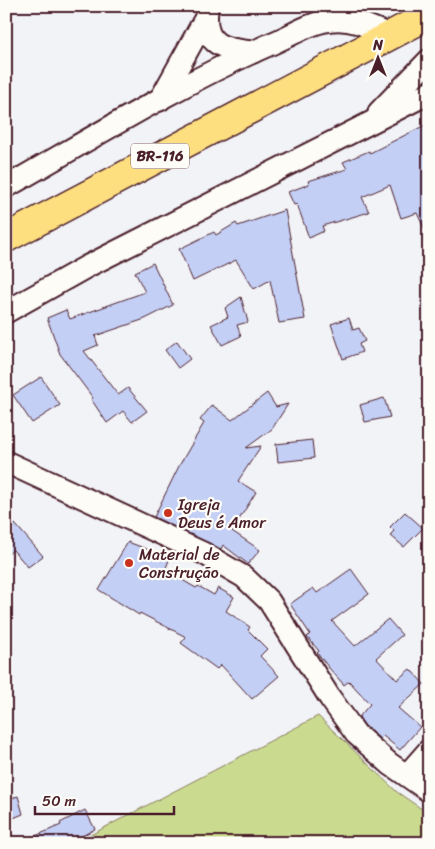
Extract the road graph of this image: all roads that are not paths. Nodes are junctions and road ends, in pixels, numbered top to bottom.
1 (351, 6) edge
2 (207, 12) edge
3 (429, 15) edge
4 (317, 24) junction
5 (391, 36) junction
6 (253, 52) junction
7 (429, 60) edge
8 (429, 93) edge
9 (160, 100) junction
10 (370, 123) junction
11 (6, 187) edge
12 (6, 238) edge
13 (6, 312) edge
14 (6, 462) edge
15 (429, 750) edge
16 (407, 776) junction
17 (429, 791) edge

1 - 4 street
2 - 6 street
2 - 9 street
3 - 5 highway, BR-116
4 - 5 street
4 - 6 street
5 - 12 highway, BR-116
6 - 9 street
7 - 10 street
8 - 10 street
9 - 11 street
10 - 13 street
14 - 16 street
15 - 16 street
16 - 17 street

